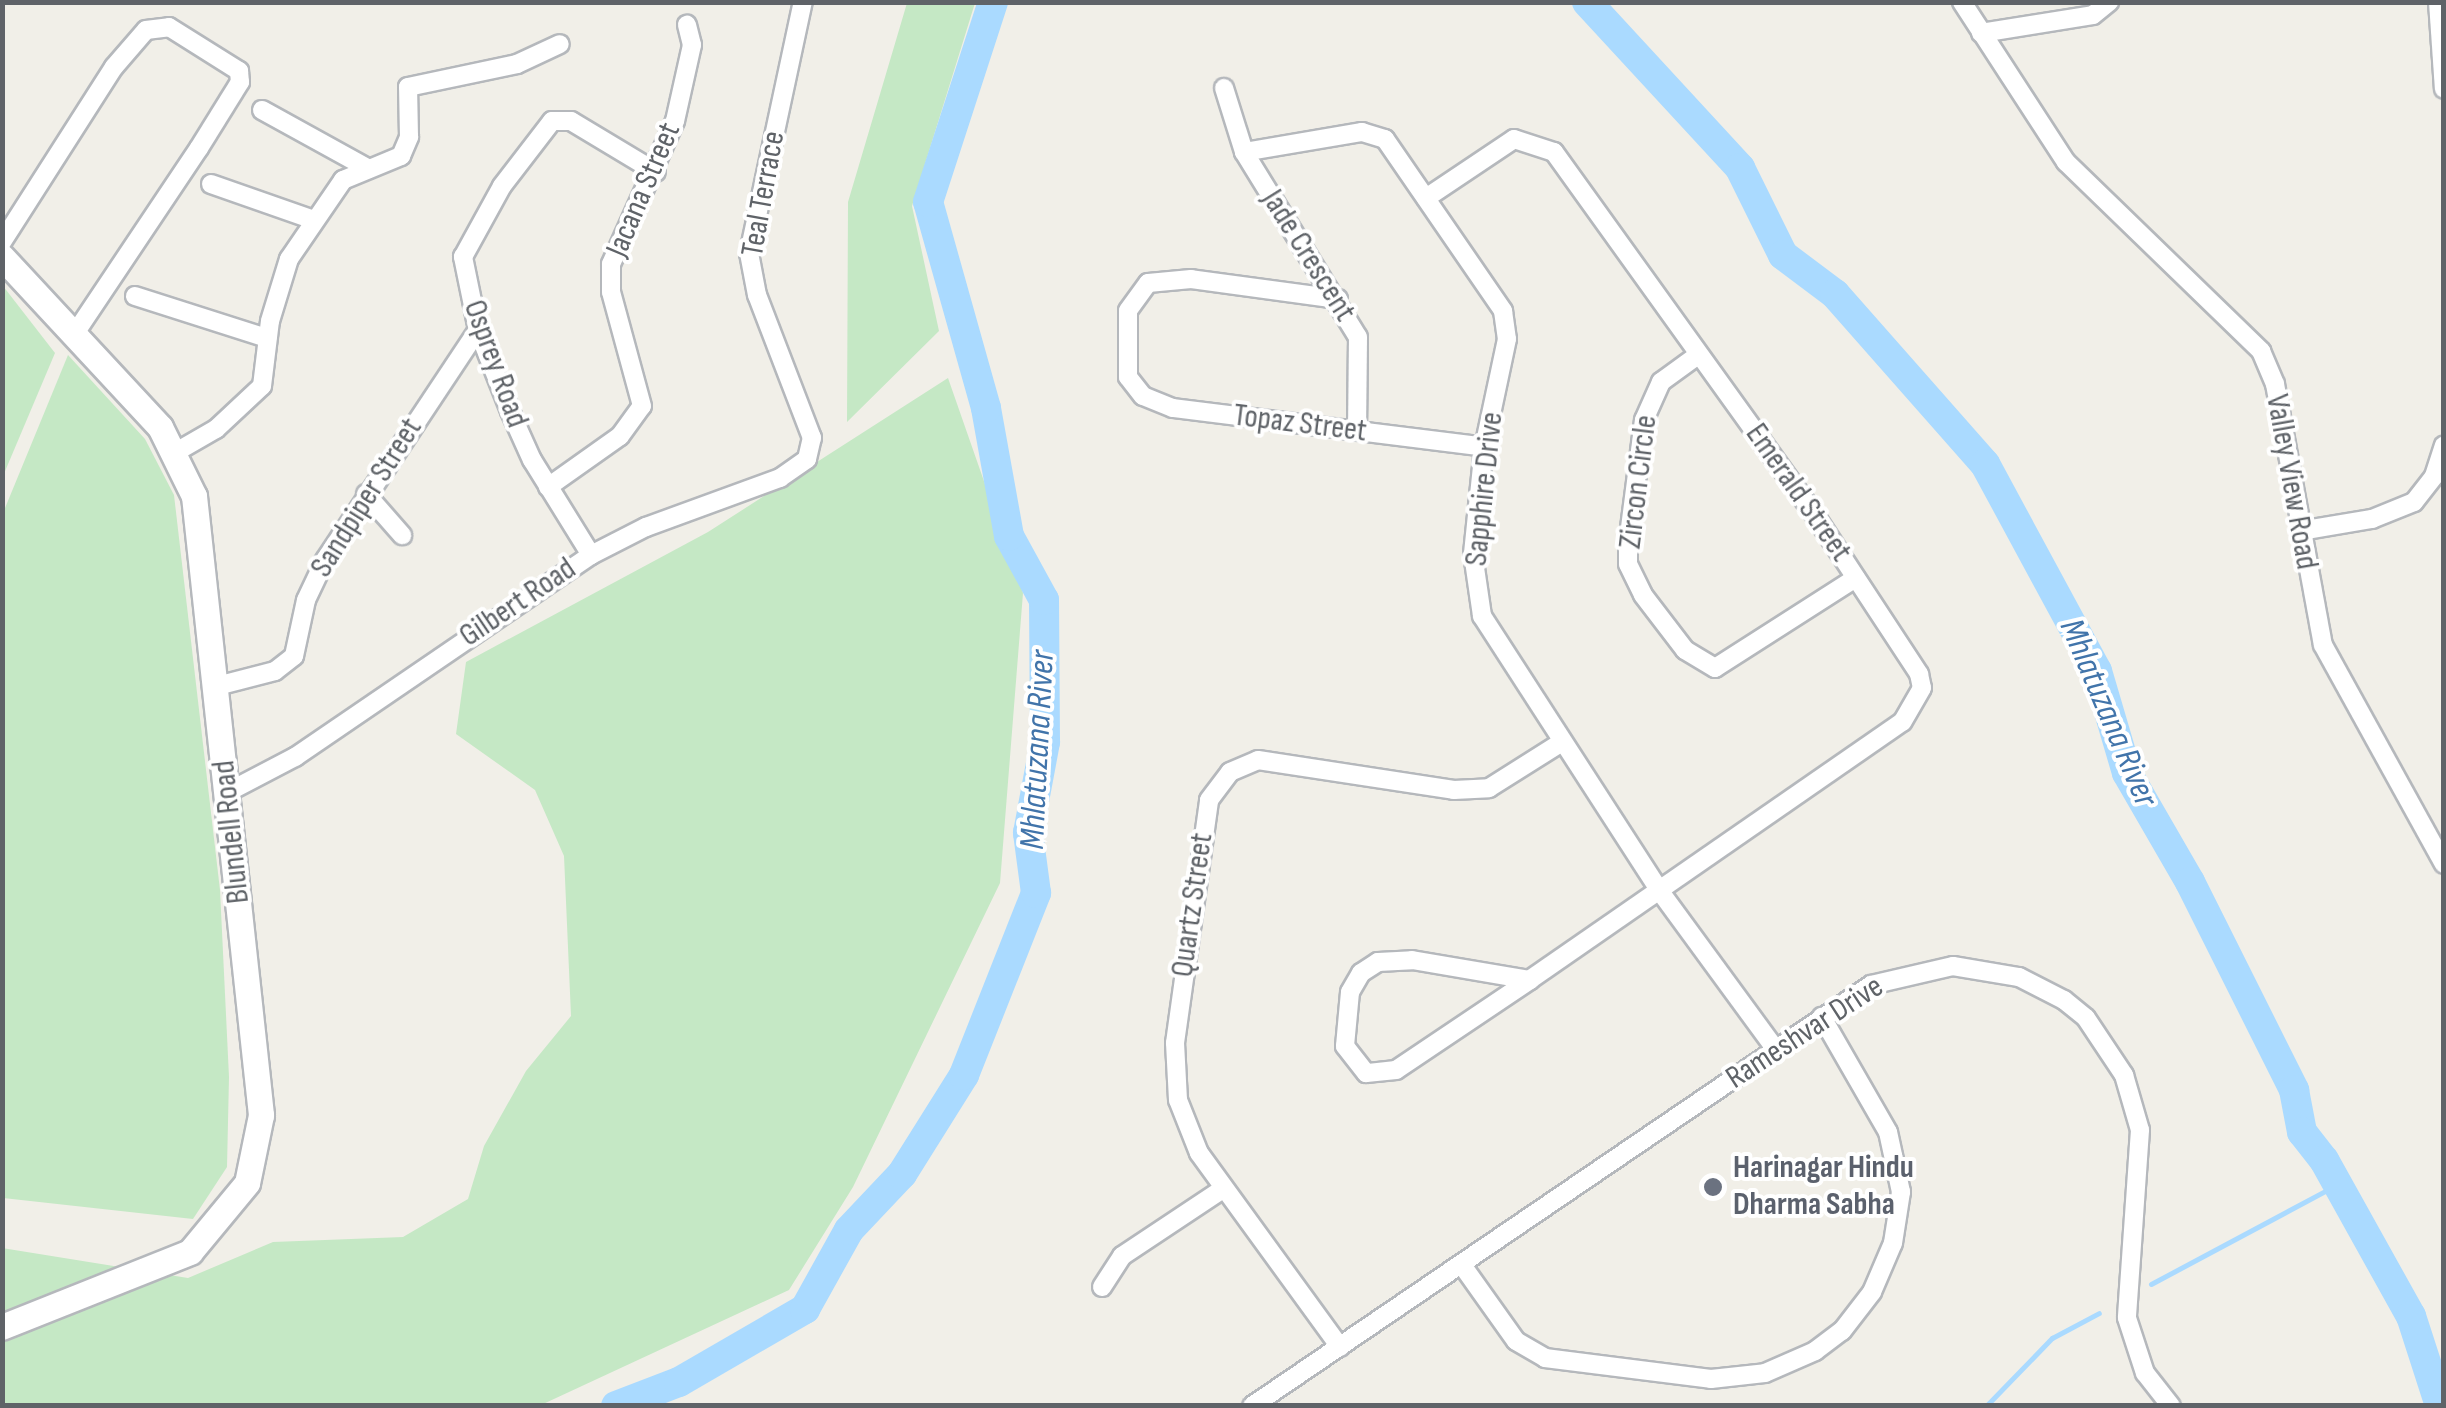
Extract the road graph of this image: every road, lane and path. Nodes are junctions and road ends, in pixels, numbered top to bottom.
1 (803, 2) edge
2 (1962, 2) edge
3 (2110, 2) edge
4 (2438, 2) edge
5 (687, 25) dead end
6 (1981, 33) junction
7 (560, 44) dead end
8 (1224, 88) dead end
9 (2444, 90) edge
10 (262, 110) dead end
11 (1244, 152) junction
12 (369, 169) junction
13 (656, 172) junction
14 (212, 184) dead end
15 (1426, 198) junction
16 (314, 220) junction
17 (2, 242) edge
18 (2, 257) edge
19 (135, 296) dead end
20 (1338, 299) junction
21 (478, 330) junction
22 (76, 332) junction
23 (268, 338) junction
24 (1698, 355) junction
25 (1357, 430) junction
26 (812, 438) joint
27 (2444, 446) edge
28 (1484, 447) junction
29 (176, 452) junction
30 (548, 487) junction
31 (366, 494) junction
32 (2300, 531) junction
33 (402, 535) dead end
34 (590, 555) junction
35 (1856, 578) junction
36 (217, 686) junction
37 (1562, 742) junction
38 (228, 792) junction
39 (2444, 864) edge
40 (1659, 890) junction
41 (1530, 980) junction
42 (1822, 1017) junction
43 (1776, 1050) junction
44 (1223, 1189) junction
45 (1462, 1265) junction
46 (1102, 1287) dead end
47 (2, 1327) edge
48 (1340, 1346) junction
49 (1253, 1405) edge
50 (2171, 1406) edge

1 - 26 street, Teal Terrace
2 - 6 street, Valley View Road
3 - 6 street
4 - 9 street
5 - 13 street, Jacana Street
6 - 32 street, Valley View Road
7 - 12 street
8 - 11 street, Jade Crescent
10 - 12 street
11 - 15 street, Sapphire Drive
11 - 20 street, Jade Crescent
12 - 16 street
13 - 21 street, Osprey Road
13 - 30 street, Jacana Street
14 - 16 street
15 - 24 street, Emerald Street
15 - 28 street, Sapphire Drive
16 - 23 street
17 - 22 street
18 - 22 street, Blundell Road
19 - 23 street
20 - 25 street, Jade Crescent
20 - 25 street, Topaz Street
21 - 30 street, Osprey Road
21 - 31 street, Sandpiper Street
22 - 29 street, Blundell Road
23 - 29 street
24 - 35 street, Emerald Street
24 - 35 street, Zircon Circle
25 - 28 street, Topaz Street
26 - 34 street, Gilbert Road
27 - 32 street
28 - 37 street, Sapphire Drive
29 - 36 street, Blundell Road
30 - 34 street, Osprey Road
31 - 33 street
31 - 36 street, Sandpiper Street
32 - 39 street, Valley View Road
34 - 38 street, Gilbert Road
35 - 40 street, Emerald Street
36 - 38 street, Blundell Road
37 - 40 street, Sapphire Drive
37 - 44 street, Quartz Street
38 - 47 street, Blundell Road
40 - 41 street, Emerald Street
40 - 43 street, Sapphire Drive
41 - 41 street, Emerald Street
42 - 43 street, Rameshvar Drive
42 - 45 street
42 - 50 street, Rameshvar Drive
43 - 45 street, Rameshvar Drive
44 - 46 street
44 - 48 street, Quartz Street
45 - 48 street, Rameshvar Drive
48 - 49 street, Rameshvar Drive

